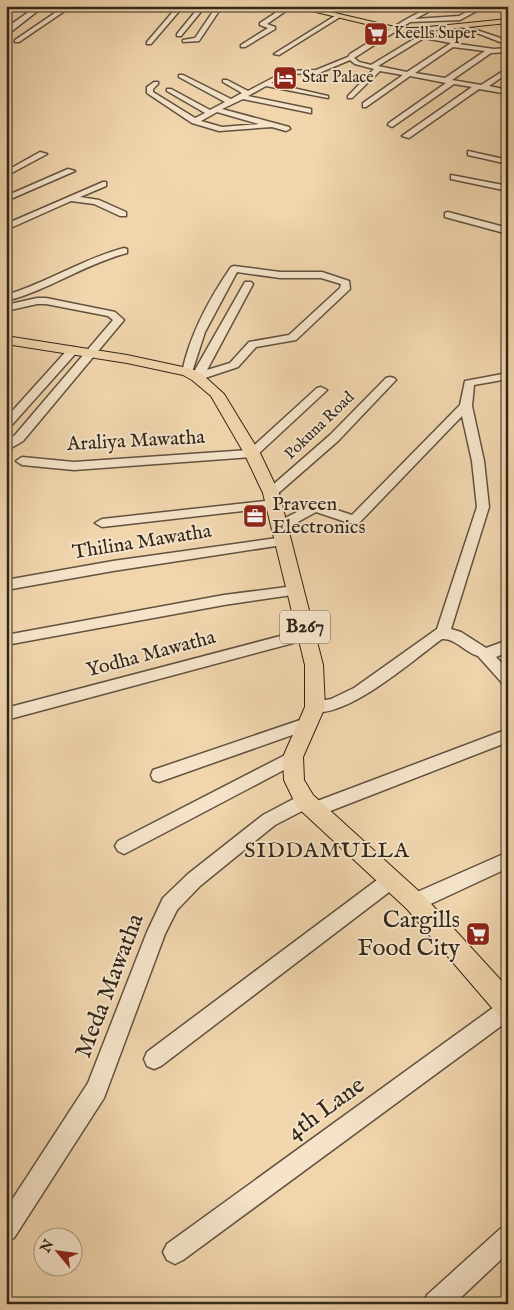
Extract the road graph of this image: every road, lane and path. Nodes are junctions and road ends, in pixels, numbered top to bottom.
1 (41, 6) edge
2 (68, 6) edge
3 (122, 6) edge
4 (250, 6) edge
5 (290, 6) edge
6 (294, 6) edge
7 (334, 6) edge
8 (436, 6) edge
9 (482, 6) edge
10 (135, 7) edge
11 (150, 7) edge
12 (201, 8) junction
13 (218, 8) junction
14 (178, 9) junction
15 (318, 9) edge
16 (338, 16) junction
17 (406, 21) junction
18 (508, 21) edge
19 (464, 26) junction
20 (394, 29) junction
21 (6, 30) edge
22 (420, 33) junction
23 (179, 36) dead end
24 (302, 38) junction
25 (508, 40) edge
26 (185, 41) dead end
27 (32, 42) dead end
28 (149, 43) dead end
29 (453, 45) junction
30 (244, 46) dead end
31 (269, 50) dead end
32 (492, 50) junction
33 (508, 50) edge
34 (277, 54) dead end
35 (351, 58) junction
36 (375, 67) junction
37 (508, 70) edge
38 (408, 74) junction
39 (181, 76) dead end
40 (225, 81) dead end
41 (449, 81) junction
42 (156, 83) dead end
43 (264, 84) junction
44 (481, 87) junction
45 (170, 90) dead end
46 (508, 92) edge
47 (244, 94) junction
48 (326, 97) dead end
49 (350, 97) dead end
50 (230, 102) junction
51 (366, 105) dead end
52 (316, 107) dead end
53 (213, 111) junction
54 (308, 111) junction
55 (299, 115) dead end
56 (195, 121) junction
57 (274, 125) junction
58 (392, 125) dead end
59 (286, 129) dead end
60 (406, 136) dead end
61 (471, 153) dead end
62 (43, 154) dead end
63 (508, 162) edge
64 (17, 168) junction
65 (27, 170) dead end
66 (70, 172) dead end
67 (36, 173) dead end
68 (6, 174) edge
69 (454, 177) dead end
70 (56, 178) junction
71 (103, 184) dead end
72 (508, 190) edge
73 (6, 199) edge
74 (72, 199) junction
75 (123, 214) dead end
76 (448, 215) dead end
77 (6, 227) edge
78 (508, 231) edge
79 (124, 251) dead end
80 (248, 284) dead end
81 (6, 298) edge
82 (6, 308) edge
83 (6, 340) edge
84 (73, 350) junction
85 (92, 353) junction
86 (194, 375) junction
87 (508, 376) edge
88 (390, 380) dead end
89 (321, 390) dead end
90 (466, 406) junction
91 (6, 425) edge
92 (6, 446) edge
93 (252, 453) junction
94 (22, 461) dead end
95 (273, 499) junction
96 (102, 524) dead end
97 (282, 533) junction
98 (6, 585) edge
99 (294, 591) junction
100 (443, 632) junction
101 (307, 634) junction
102 (6, 640) edge
103 (508, 645) edge
104 (484, 654) junction
105 (508, 680) edge
106 (6, 714) edge
107 (312, 715) junction
108 (508, 735) edge
109 (293, 757) junction
110 (159, 775) dead end
111 (310, 806) junction
112 (124, 846) dead end
113 (508, 860) edge
114 (391, 880) junction
115 (415, 902) junction
116 (508, 1008) edge
117 (154, 1059) dead end
118 (6, 1230) edge
119 (508, 1237) edge
120 (175, 1252) dead end
121 (436, 1304) edge

1 - 21 street
2 - 27 street
3 - 10 main road
4 - 13 main road
5 - 30 street
6 - 15 main road
7 - 15 street
8 - 17 street
9 - 17 street
10 - 11 main road
11 - 14 main road
12 - 13 main road
12 - 14 main road
12 - 23 street
13 - 26 street
14 - 28 street
15 - 16 main road
16 - 20 main road
16 - 24 street
17 - 20 street
18 - 19 main road
19 - 22 main road
19 - 25 street
20 - 22 main road
20 - 35 street
22 - 29 street
22 - 36 street
24 - 31 street
24 - 34 street
29 - 32 street
29 - 38 street
32 - 33 street
32 - 41 street
35 - 36 street
35 - 43 street
36 - 38 street
36 - 49 street
37 - 44 street
38 - 41 street
38 - 51 street
39 - 50 street
40 - 47 street
41 - 44 street
41 - 58 street
42 - 56 street
43 - 47 street
43 - 48 street
44 - 46 street
44 - 60 street
45 - 53 street
47 - 50 street
47 - 54 street
50 - 53 street
52 - 54 street
53 - 56 street
53 - 57 street
54 - 55 street
56 - 57 street
57 - 59 street
61 - 63 street
62 - 64 street
64 - 65 street
64 - 68 street
66 - 70 street
67 - 70 street
69 - 72 street
70 - 73 street
71 - 74 street
74 - 75 street
74 - 77 street
76 - 78 street
79 - 81 street
80 - 86 street
82 - 85 street
83 - 84 main road, B267
84 - 85 main road, B267
84 - 91 street
85 - 86 main road, B267
85 - 92 street
86 - 86 street
86 - 93 main road, B267
87 - 90 street
88 - 95 street, Pokuna Road
89 - 93 street
90 - 97 street
90 - 100 street
93 - 94 street, Araliya Mawatha
93 - 95 main road, B267
95 - 96 street
95 - 97 main road, B267
97 - 98 street, Thilina Mawatha
97 - 99 main road, B267
99 - 101 main road, B267
99 - 102 street
100 - 104 street
100 - 107 street
101 - 106 street, Yodha Mawatha
101 - 107 main road, B267
103 - 104 street
104 - 105 street
107 - 109 main road, B267
107 - 110 street
108 - 111 street, Meda Mawatha
109 - 111 main road, B267
109 - 112 street
111 - 114 main road, B267
111 - 118 street, Meda Mawatha
113 - 115 street
114 - 115 main road, B267
114 - 117 street
115 - 116 main road, B267
116 - 120 street, 4th Lane
119 - 121 street

